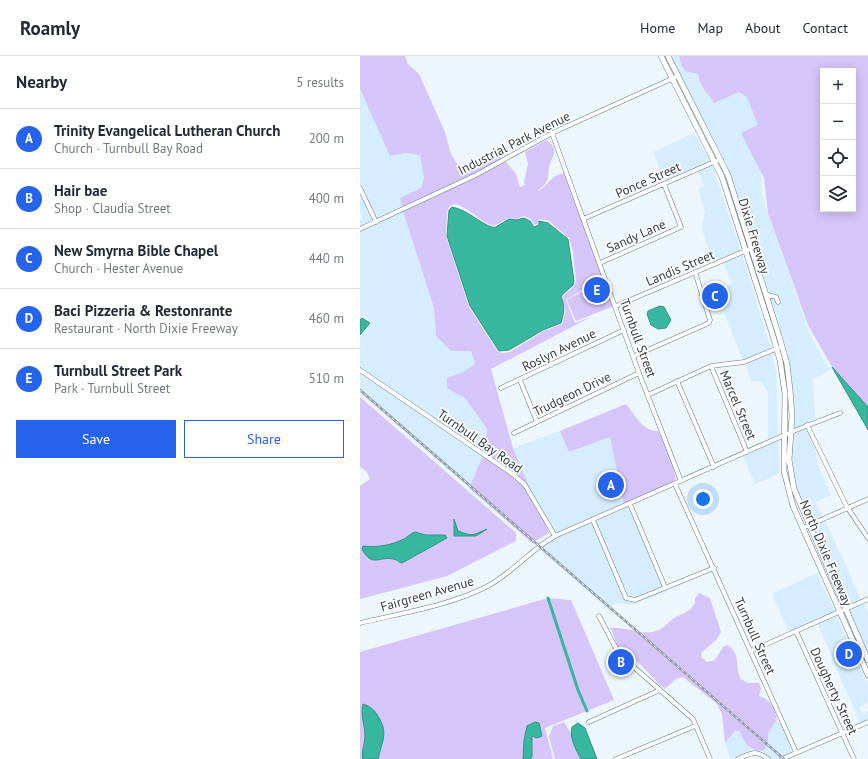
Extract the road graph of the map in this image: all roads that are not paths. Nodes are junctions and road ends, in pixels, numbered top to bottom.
1 (661, 56) edge
2 (668, 56) edge
3 (678, 76) junction
4 (673, 78) junction
5 (552, 133) junction
6 (721, 158) junction
7 (715, 161) junction
8 (664, 184) junction
9 (360, 188) edge
10 (583, 219) junction
11 (376, 222) junction
12 (360, 229) edge
13 (752, 248) junction
14 (747, 250) junction
15 (600, 263) junction
16 (695, 272) junction
17 (767, 295) junction
18 (778, 302) dead end
19 (616, 306) junction
20 (624, 330) junction
21 (782, 346) junction
22 (777, 349) junction
23 (634, 356) junction
24 (711, 366) junction
25 (360, 370) edge
26 (639, 372) junction
27 (520, 380) junction
28 (677, 381) junction
29 (501, 388) dead end
30 (648, 395) junction
31 (840, 413) dead end
32 (537, 422) junction
33 (807, 425) junction
34 (791, 432) junction
35 (514, 433) dead end
36 (784, 435) junction
37 (747, 452) junction
38 (714, 467) junction
39 (681, 481) junction
40 (675, 484) junction
41 (868, 499) edge
42 (630, 504) junction
43 (847, 508) junction
44 (594, 520) junction
45 (808, 526) junction
46 (802, 528) junction
47 (555, 536) junction
48 (868, 538) edge
49 (714, 568) junction
50 (665, 587) junction
51 (868, 599) edge
52 (845, 609) junction
53 (839, 612) junction
54 (599, 616) dead end
55 (360, 623) edge
56 (796, 631) junction
57 (751, 651) junction
58 (868, 660) edge
59 (868, 675) edge
60 (660, 690) junction
61 (590, 722) dead end
62 (868, 722) edge
63 (695, 726) junction
64 (842, 733) junction
65 (796, 752) junction
66 (616, 759) edge
67 (710, 759) edge
68 (739, 759) edge
69 (768, 759) edge
70 (782, 759) edge
71 (854, 759) edge

1 - 4 main road, Dixie Freeway
2 - 3 main road, Dixie Freeway
3 - 4 street, Industrial Park Avenue
3 - 6 main road, Dixie Freeway
4 - 5 street, Industrial Park Avenue
4 - 7 main road, Dixie Freeway
5 - 10 street, Turnbull Street
5 - 11 street, Industrial Park Avenue
6 - 7 street, Ponce Street
6 - 13 main road, Dixie Freeway
7 - 8 street, Ponce Street
7 - 14 main road, Dixie Freeway
8 - 10 street, Ponce Street
8 - 15 street, Sandy Lane
9 - 11 street
10 - 15 street, Turnbull Street
11 - 12 street, Industrial Park Avenue
13 - 14 street, Landis Street
13 - 17 main road, Dixie Freeway
14 - 16 street, Landis Street
14 - 22 main road, Dixie Freeway
15 - 19 street, Turnbull Street
16 - 19 street, Landis Street
16 - 23 street
17 - 18 street
17 - 21 main road, Dixie Freeway
19 - 20 street, Turnbull Street
20 - 23 street, Turnbull Street
20 - 27 street, Roslyn Avenue
21 - 22 street
21 - 34 main road, Dixie Freeway
22 - 24 street
22 - 36 main road, Dixie Freeway
23 - 26 street, Turnbull Street
24 - 28 street
24 - 37 street, Marcel Street
25 - 47 street, Turnbull Bay Road
26 - 30 street, Turnbull Street
26 - 32 street, Trudgeon Drive
27 - 29 street, Roslyn Avenue
27 - 32 street
28 - 30 street
28 - 38 street
30 - 39 street, Turnbull Street
31 - 33 street
32 - 35 street, Trudgeon Drive
33 - 34 street
33 - 43 street
34 - 36 street
34 - 45 main road, North Dixie Freeway
36 - 37 street
36 - 46 main road, North Dixie Freeway
37 - 38 street
38 - 39 street
39 - 40 street
40 - 42 street
40 - 49 street, Turnbull Street
41 - 43 street
42 - 44 street
42 - 50 street
43 - 45 street
43 - 48 street
44 - 47 street
44 - 50 street
45 - 46 street
45 - 52 main road, North Dixie Freeway
46 - 53 main road, North Dixie Freeway
47 - 55 street, Fairgreen Avenue
49 - 50 street
49 - 57 street, Turnbull Street
51 - 52 street
52 - 53 street
52 - 58 main road, North Dixie Freeway
53 - 56 street
53 - 59 main road, North Dixie Freeway
54 - 60 street
56 - 57 street
56 - 64 street, Dougherty Street
57 - 65 street, Turnbull Street
60 - 61 street
60 - 63 street
62 - 64 street
63 - 66 street
63 - 67 street
64 - 65 street
64 - 71 street, Dougherty Street
65 - 70 street
68 - 69 street

